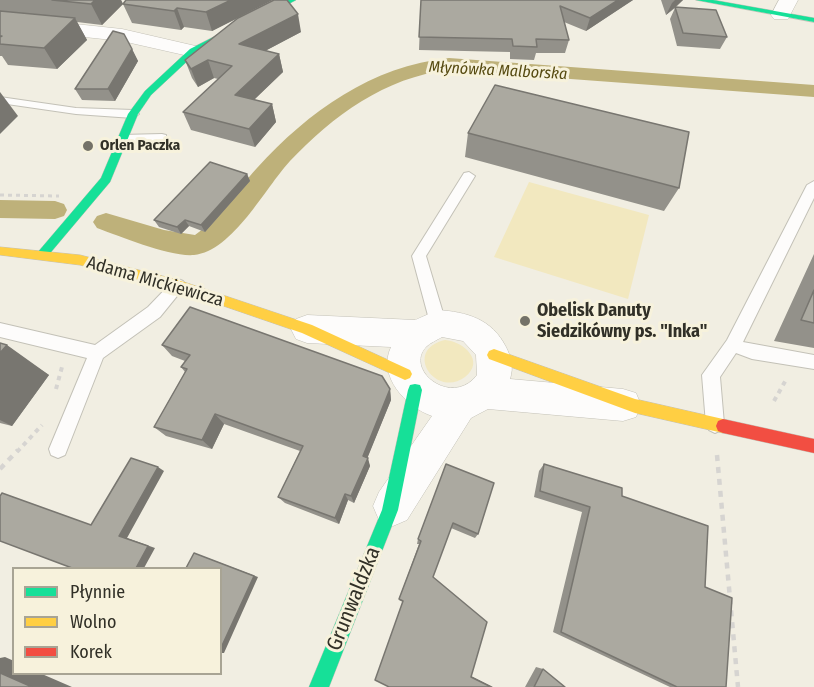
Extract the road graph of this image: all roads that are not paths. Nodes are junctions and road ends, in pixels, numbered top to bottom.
1 (292, 0) edge
2 (700, 0) edge
3 (785, 8) edge
4 (814, 20) edge
5 (0, 22) edge
6 (193, 51) junction
7 (0, 100) edge
8 (133, 114) junction
9 (162, 138) dead end
10 (121, 139) junction
11 (469, 176) dead end
12 (814, 184) edge
13 (0, 251) edge
14 (42, 255) junction
15 (178, 285) junction
16 (307, 329) junction
17 (427, 329) junction
18 (0, 330) edge
19 (733, 345) junction
20 (97, 353) junction
21 (494, 355) junction
22 (814, 362) edge
23 (410, 382) junction
24 (472, 399) junction
25 (635, 406) junction
26 (715, 424) junction
27 (814, 446) edge
28 (58, 449) dead end
29 (390, 510) junction
30 (319, 687) edge

1 - 6 street
2 - 3 street
3 - 4 street
5 - 6 street
6 - 8 street
7 - 8 lane
8 - 10 street
9 - 10 lane
10 - 14 street
11 - 17 lane
12 - 19 lane
13 - 14 street, Adama Mickiewicza
14 - 15 street, Adama Mickiewicza
15 - 16 street, Adama Mickiewicza
15 - 20 lane
16 - 17 street, Adama Mickiewicza
16 - 23 street, Adama Mickiewicza
17 - 21 street
17 - 23 street
18 - 20 lane
19 - 22 lane
19 - 26 lane
20 - 28 lane
21 - 24 street
21 - 25 street
23 - 24 street
23 - 29 street, Grunwaldzka
24 - 25 street
24 - 29 street, Grunwaldzka
25 - 26 street
26 - 27 street
29 - 30 street, Grunwaldzka

